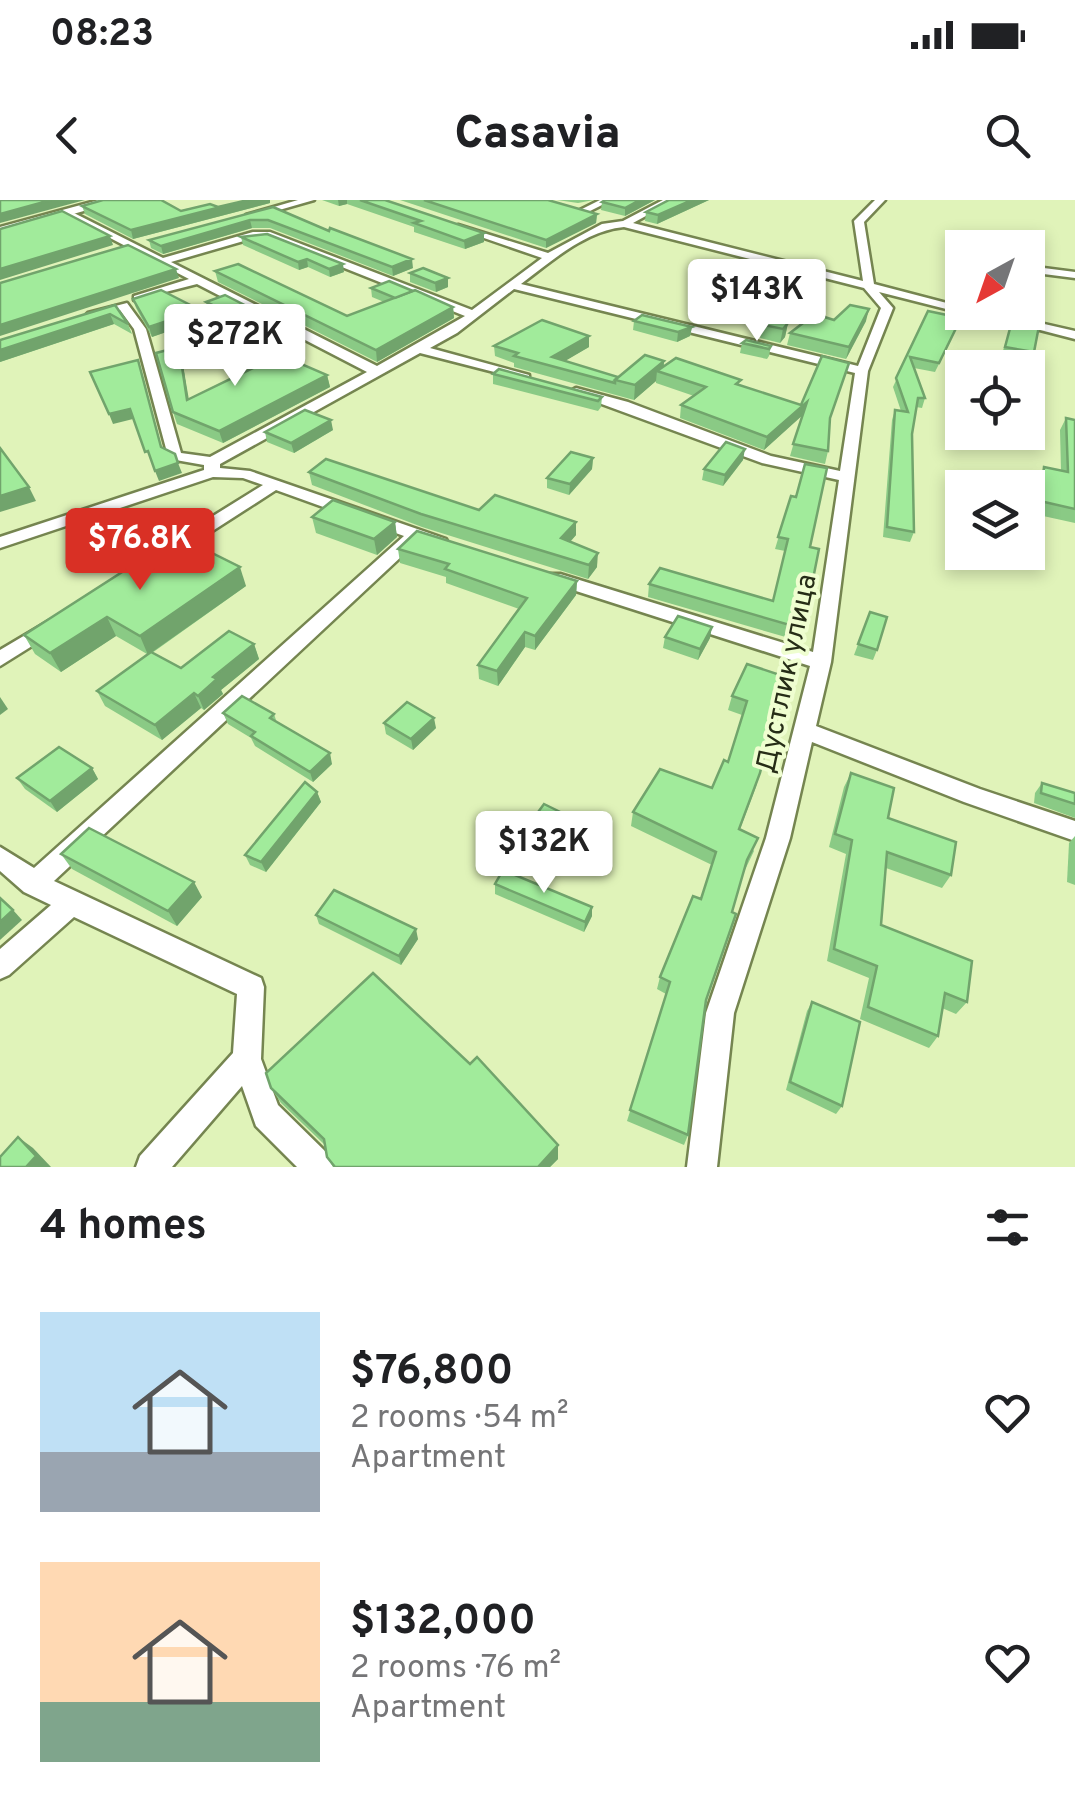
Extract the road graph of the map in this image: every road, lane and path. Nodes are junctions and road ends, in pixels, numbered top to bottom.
1 (114, 200) edge
2 (308, 200) edge
3 (608, 200) edge
4 (670, 200) edge
5 (880, 200) edge
6 (561, 207) edge
7 (579, 212) junction
8 (67, 213) junction
9 (236, 219) edge
10 (624, 224) junction
11 (454, 225) edge
12 (0, 231) edge
13 (139, 244) junction
14 (110, 255) edge
15 (549, 257) junction
16 (164, 261) junction
17 (1045, 272) edge
18 (1075, 275) edge
19 (198, 280) junction
20 (514, 286) junction
21 (870, 288) junction
22 (123, 304) junction
23 (945, 306) edge
24 (473, 315) junction
25 (70, 322) edge
26 (1045, 329) edge
27 (1075, 336) edge
28 (420, 349) junction
29 (374, 370) junction
30 (862, 371) junction
31 (549, 384) edge
32 (567, 390) edge
33 (212, 467) junction
34 (849, 476) junction
35 (274, 485) junction
36 (416, 535) junction
37 (0, 543) edge
38 (452, 546) edge
39 (149, 563) edge
40 (544, 575) edge
41 (72, 612) edge
42 (0, 658) edge
43 (822, 662) junction
44 (804, 730) junction
45 (1075, 830) edge
46 (0, 857) edge
47 (33, 884) junction
48 (71, 904) junction
49 (0, 966) edge
50 (246, 1058) junction
51 (151, 1167) edge
52 (319, 1167) edge
53 (702, 1167) edge

1 - 8 main road
2 - 9 street
3 - 7 street
4 - 10 street
5 - 21 street, Дустлик улица
6 - 7 street
7 - 10 street
8 - 12 main road
8 - 13 street
10 - 15 street
10 - 21 street
11 - 15 street
13 - 14 street
13 - 16 street
15 - 20 street
16 - 19 street
16 - 24 street
17 - 18 street
19 - 22 street
19 - 29 street
20 - 24 street
20 - 30 street
21 - 23 street
21 - 30 street, Дустлик улица
22 - 25 street
22 - 33 street
24 - 28 street
26 - 27 street
28 - 29 street
28 - 31 street
29 - 33 street
30 - 34 street, Дустлик улица
32 - 34 street
33 - 35 street
33 - 37 street
34 - 43 street, Дустлик улица
35 - 36 street
35 - 39 street
36 - 38 street
36 - 47 street
40 - 43 street
41 - 42 street
43 - 44 street, Дустлик улица
44 - 45 street
44 - 53 street, Дустлик улица
46 - 47 street
47 - 48 street
48 - 49 street
48 - 50 street
50 - 51 street
50 - 52 street

